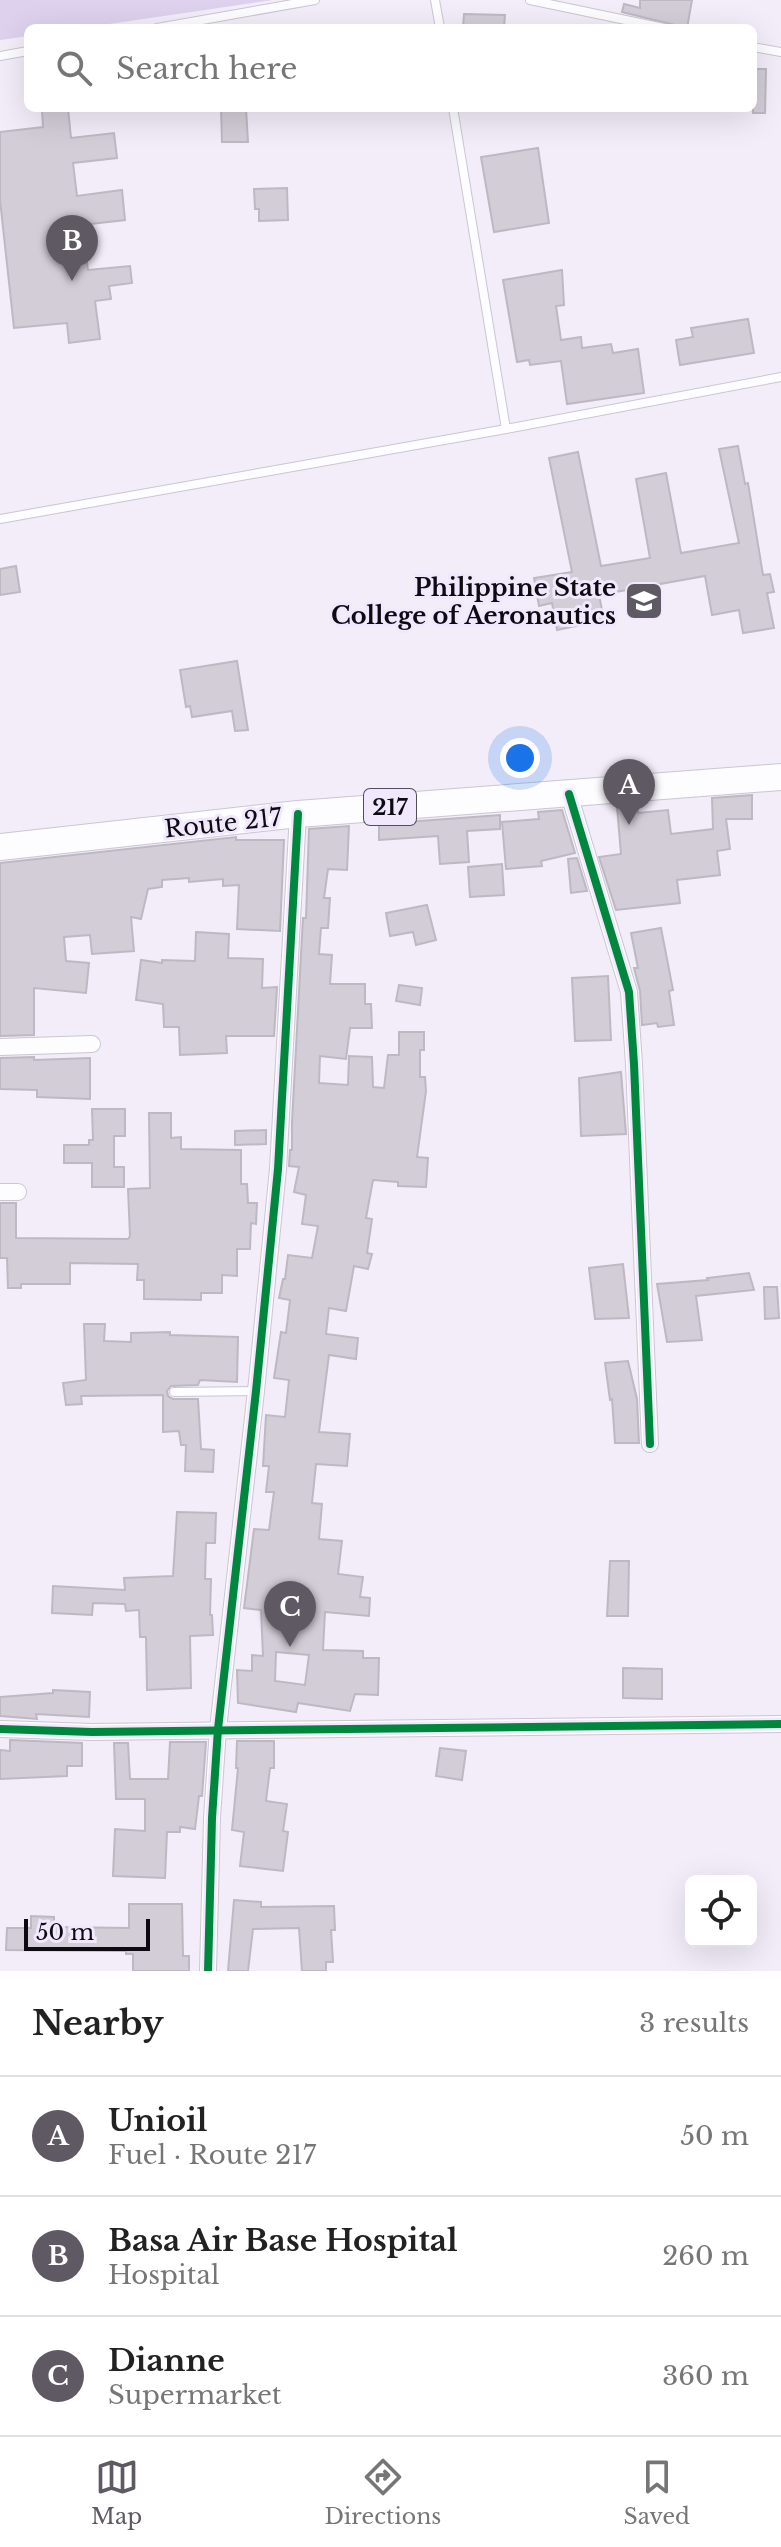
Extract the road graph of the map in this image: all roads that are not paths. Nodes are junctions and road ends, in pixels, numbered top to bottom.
1 (315, 0) edge
2 (435, 0) edge
3 (530, 0) edge
4 (180, 24) edge
5 (439, 24) edge
6 (645, 24) edge
7 (757, 48) edge
8 (24, 52) edge
9 (781, 52) edge
10 (0, 56) edge
11 (454, 112) edge
12 (781, 377) edge
13 (506, 429) junction
14 (0, 519) edge
15 (781, 777) edge
16 (569, 794) junction
17 (298, 814) junction
18 (0, 847) edge
19 (92, 1044) dead end
20 (0, 1047) edge
21 (0, 1192) edge
22 (18, 1192) dead end
23 (256, 1391) junction
24 (174, 1392) dead end
25 (650, 1444) dead end
26 (781, 1724) edge
27 (0, 1729) edge
28 (218, 1729) junction
29 (208, 1971) edge

1 - 4 lane
2 - 5 lane
3 - 6 lane
7 - 9 lane
8 - 10 lane
11 - 13 lane
12 - 13 lane
13 - 14 lane
15 - 16 main road, Route 217 / 217
16 - 17 main road, Route 217 / 217
16 - 25 street
17 - 18 main road, Route 217 / 217
17 - 23 street
19 - 20 street
21 - 22 street
23 - 24 lane
23 - 28 street
26 - 28 street
27 - 28 street
28 - 29 street

